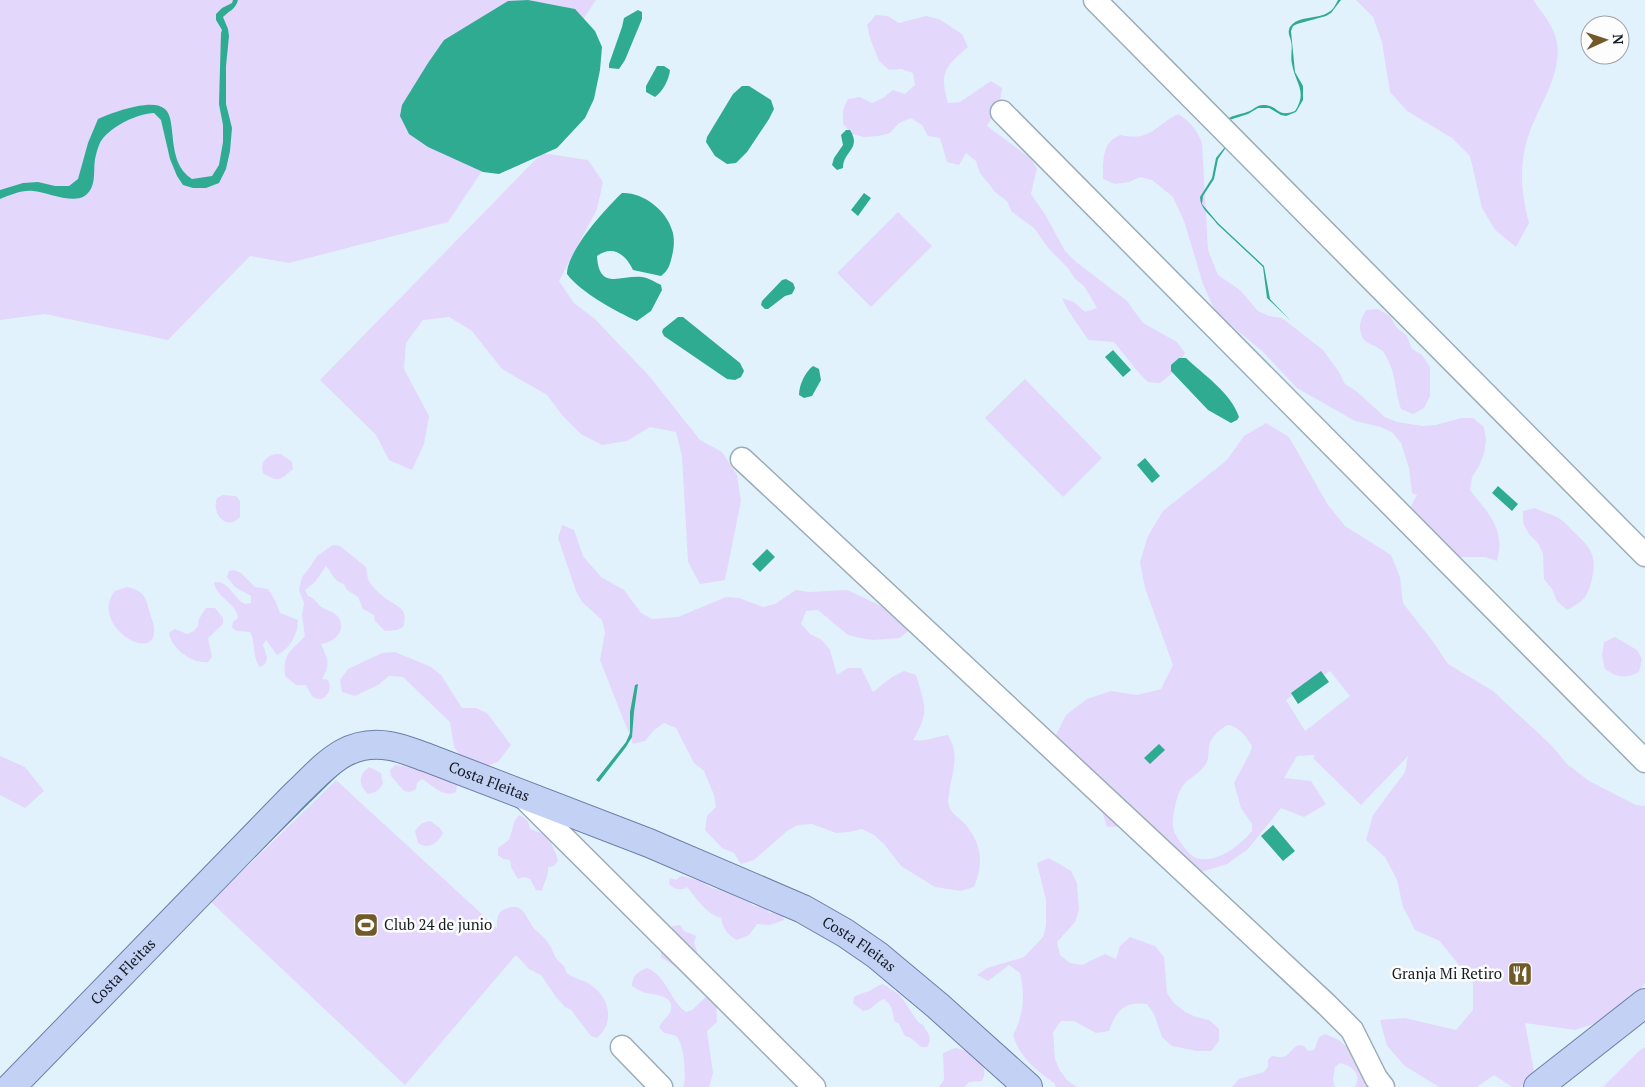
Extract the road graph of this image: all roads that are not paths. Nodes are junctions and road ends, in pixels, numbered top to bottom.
1 (1095, 0) edge
2 (1002, 112) dead end
3 (742, 460) dead end
4 (1645, 555) edge
5 (1645, 761) edge
6 (521, 795) junction
7 (1645, 1003) edge
8 (622, 1047) dead end
9 (11, 1087) edge
10 (662, 1087) edge
11 (814, 1087) edge
12 (1028, 1087) edge
13 (1383, 1087) edge
14 (1538, 1087) edge

1 - 4 street
2 - 5 street
3 - 13 street
6 - 9 main road, Costa Fleitas
6 - 11 street
6 - 12 main road, Costa Fleitas
7 - 14 main road
8 - 10 street

